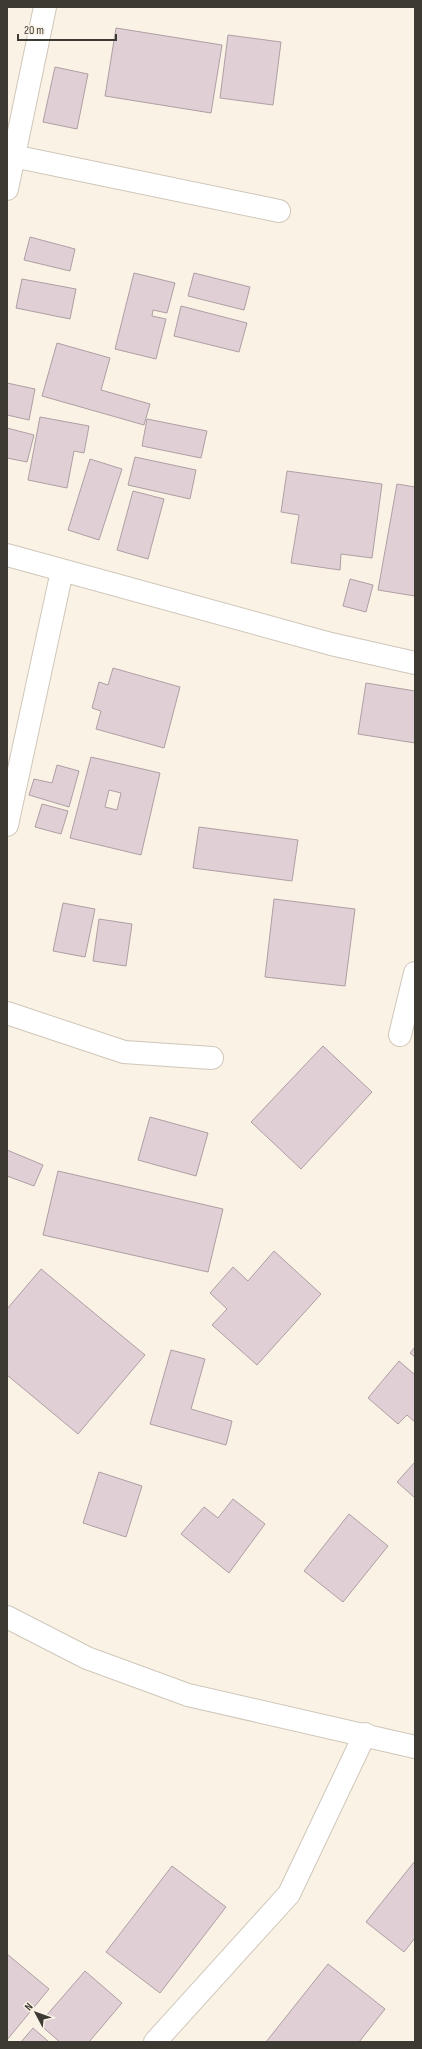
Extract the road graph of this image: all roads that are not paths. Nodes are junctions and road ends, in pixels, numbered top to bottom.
1 (45, 7) edge
2 (13, 156) junction
3 (7, 189) edge
4 (279, 211) dead end
5 (7, 555) edge
6 (62, 571) junction
7 (415, 663) edge
8 (7, 825) edge
9 (415, 973) edge
10 (7, 1013) edge
11 (400, 1035) dead end
12 (212, 1058) dead end
13 (7, 1617) edge
14 (365, 1734) junction
15 (415, 1747) edge
16 (155, 2042) edge

1 - 2 street
2 - 3 street
2 - 4 street
5 - 6 street
6 - 7 street
6 - 8 street
9 - 11 street
10 - 12 street
13 - 14 street
14 - 15 street
14 - 16 street

